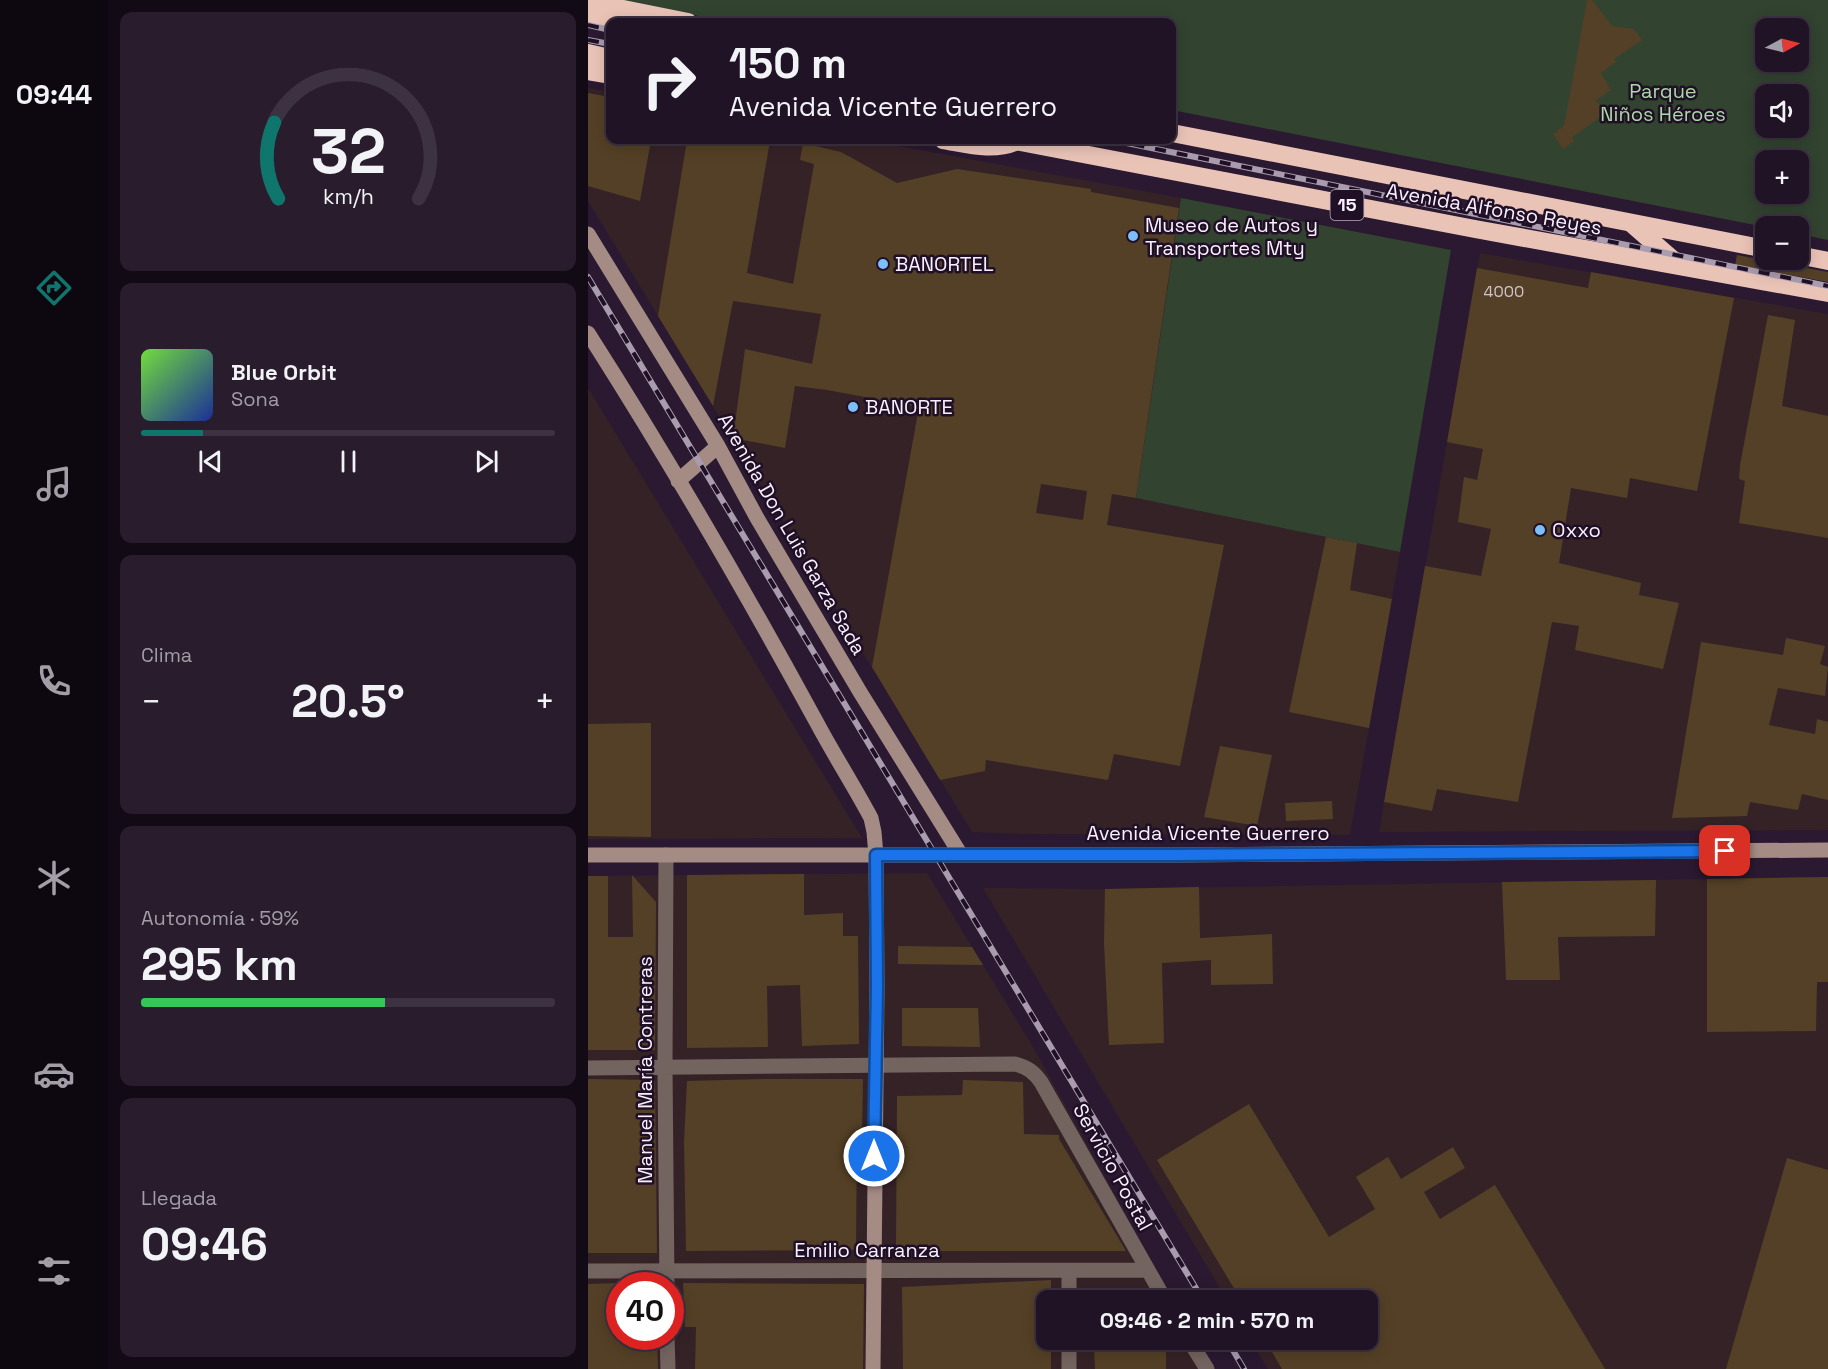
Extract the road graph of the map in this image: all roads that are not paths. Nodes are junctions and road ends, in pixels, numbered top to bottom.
1 (588, 2) edge
2 (588, 16) edge
3 (668, 18) edge
4 (606, 19) edge
5 (588, 53) edge
6 (606, 57) edge
7 (588, 71) edge
8 (606, 74) edge
9 (1176, 134) edge
10 (974, 144) edge
11 (1006, 144) edge
12 (1034, 144) edge
13 (1631, 223) junction
14 (588, 234) edge
15 (1755, 247) edge
16 (1809, 257) edge
17 (1828, 261) edge
18 (1679, 265) junction
19 (1828, 293) edge
20 (588, 333) edge
21 (718, 447) junction
22 (678, 481) junction
23 (1828, 850) edge
24 (588, 855) edge
25 (666, 855) junction
26 (876, 855) junction
27 (961, 855) junction
28 (875, 1064) junction
29 (665, 1067) junction
30 (588, 1068) edge
31 (1146, 1270) junction
32 (588, 1271) edge
33 (873, 1271) junction
34 (1069, 1271) junction
35 (667, 1272) edge
36 (606, 1273) edge
37 (684, 1277) edge
38 (1069, 1290) edge
39 (1159, 1290) edge
40 (667, 1350) edge
41 (1069, 1350) edge
42 (1195, 1350) edge
43 (668, 1369) edge
44 (873, 1369) edge
45 (1069, 1369) edge
46 (1207, 1369) edge

1 - 3 highway
2 - 4 highway
5 - 6 highway
7 - 8 highway
9 - 13 highway, Avenida Alfonso Reyes / 15
10 - 11 highway
12 - 18 highway, Avenida Alfonso Reyes / 15
13 - 15 highway, Avenida Alfonso Reyes / 15
13 - 18 highway
14 - 21 street, Avenida Don Luis Garza Sada
16 - 17 highway
18 - 19 highway, Avenida Alfonso Reyes / 15
20 - 22 street
21 - 22 street
21 - 27 street, Avenida Don Luis Garza Sada
22 - 26 street
23 - 27 street, Avenida Vicente Guerrero
24 - 25 street, Avenida Vicente Guerrero
25 - 26 street, Avenida Vicente Guerrero
25 - 29 street, Manuel María Contreras
26 - 27 street, Avenida Vicente Guerrero
26 - 28 street
28 - 29 street
28 - 31 street, Servicio Postal
28 - 33 street
29 - 30 street
29 - 35 street, Manuel María Contreras
31 - 34 street, Emilio Carranza
31 - 39 street, Servicio Postal
32 - 36 street, Emilio Carranza
33 - 34 street, Emilio Carranza
33 - 37 street, Emilio Carranza
33 - 44 street
34 - 38 street
40 - 43 street
41 - 45 street
42 - 46 street

